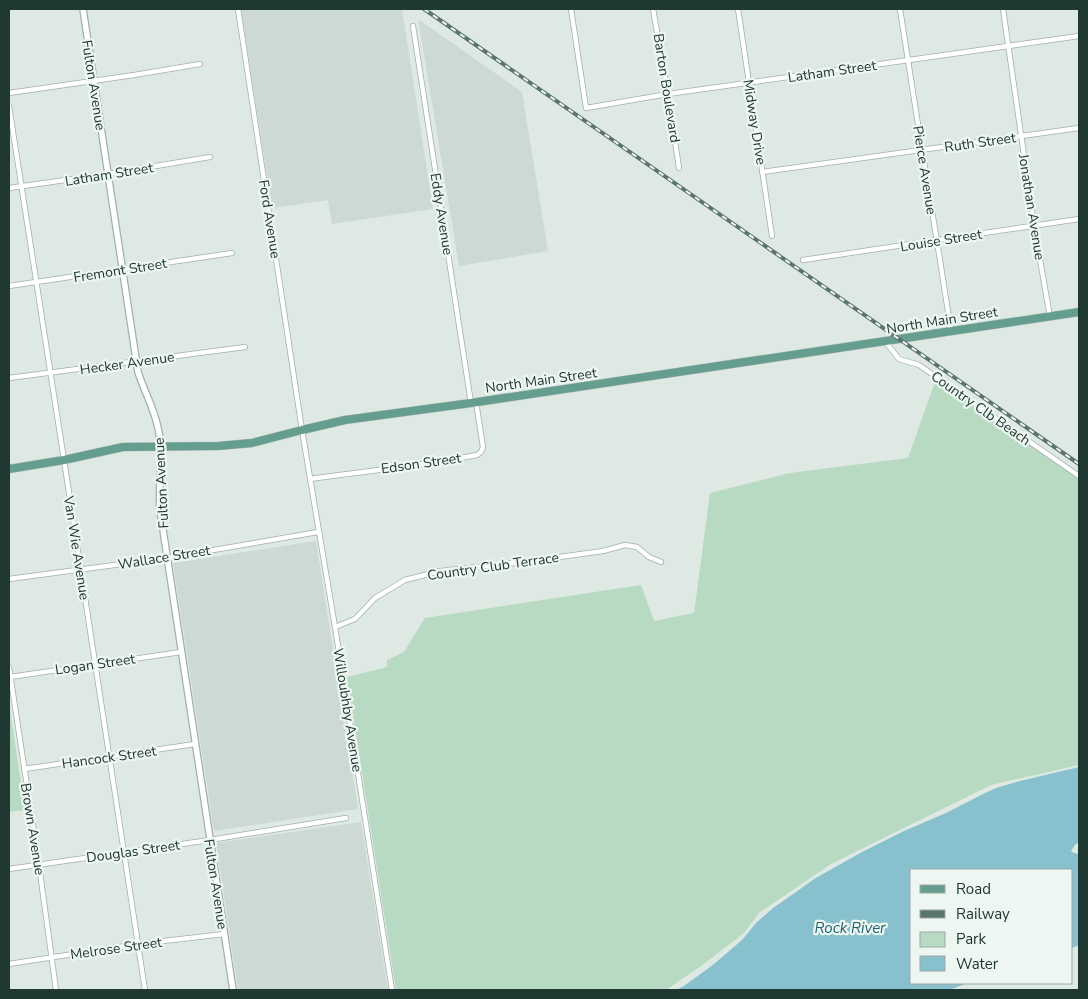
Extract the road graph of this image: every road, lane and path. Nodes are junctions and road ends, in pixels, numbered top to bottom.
1 (83, 9) edge
2 (238, 9) edge
3 (570, 9) edge
4 (653, 9) edge
5 (738, 9) edge
6 (900, 9) edge
7 (1003, 9) edge
8 (413, 26) dead end
9 (1079, 36) edge
10 (1009, 46) junction
11 (909, 60) junction
12 (200, 64) dead end
13 (94, 81) junction
14 (749, 82) junction
15 (9, 93) edge
16 (668, 94) junction
17 (9, 106) edge
18 (1079, 128) edge
19 (1021, 136) junction
20 (922, 150) junction
21 (210, 158) dead end
22 (679, 168) dead end
23 (762, 172) junction
24 (108, 174) junction
25 (21, 187) junction
26 (9, 188) edge
27 (1079, 219) edge
28 (1034, 225) junction
29 (772, 236) dead end
30 (937, 241) junction
31 (232, 253) dead end
32 (803, 260) dead end
33 (122, 269) junction
34 (36, 283) junction
35 (9, 286) edge
36 (1079, 312) edge
37 (1050, 317) junction
38 (950, 331) junction
39 (885, 342) junction
40 (246, 347) dead end
41 (137, 361) junction
42 (50, 373) junction
43 (9, 378) edge
44 (474, 403) junction
45 (302, 430) junction
46 (160, 446) junction
47 (64, 460) junction
48 (9, 470) edge
49 (1079, 476) edge
50 (310, 479) junction
51 (318, 532) junction
52 (166, 558) junction
53 (661, 562) dead end
54 (80, 569) junction
55 (9, 579) edge
56 (335, 627) junction
57 (181, 652) junction
58 (95, 664) junction
59 (9, 667) edge
60 (10, 677) junction
61 (195, 744) junction
62 (109, 757) junction
63 (24, 769) junction
64 (346, 818) dead end
65 (210, 840) junction
66 (124, 852) junction
67 (39, 865) junction
68 (9, 869) edge
69 (224, 934) junction
70 (138, 944) junction
71 (51, 957) junction
72 (9, 964) edge
73 (56, 990) edge
74 (145, 990) edge
75 (232, 990) edge
76 (392, 990) edge

1 - 13 street, Fulton Avenue
2 - 45 street, Ford Avenue
3 - 16 street, Latham Street
4 - 16 street, Barton Boulevard
5 - 14 street, Midway Drive
6 - 11 street, Pierce Avenue
7 - 10 street, Jonathan Avenue
8 - 44 street, Eddy Avenue
9 - 10 street, Latham Street
10 - 11 street, Latham Street
10 - 19 street, Jonathan Avenue
11 - 14 street, Latham Street
11 - 20 street, Pierce Avenue
12 - 13 street
13 - 15 street
13 - 24 street, Fulton Avenue
14 - 16 street, Latham Street
14 - 23 street, Midway Drive
16 - 22 street, Barton Boulevard
17 - 25 street, Van Wie Avenue
18 - 19 street, Ruth Street
19 - 20 street, Ruth Street
19 - 28 street, Jonathan Avenue
20 - 23 street, Ruth Street
20 - 30 street, Pierce Avenue
21 - 24 street, Latham Street
23 - 29 street, Midway Drive
24 - 25 street, Latham Street
24 - 33 street, Fulton Avenue
25 - 26 street, Latham Street
25 - 34 street, Van Wie Avenue
27 - 28 street, Louise Street
28 - 30 street, Louise Street
28 - 37 street, Jonathan Avenue
30 - 32 street, Louise Street
30 - 38 street, Pierce Avenue
31 - 33 street, Fremont Street
33 - 34 street, Fremont Street
33 - 41 street, Fulton Avenue
34 - 35 street, Fremont Street
34 - 42 street, Van Wie Avenue
36 - 37 main road, North Main Street
37 - 38 main road, North Main Street
38 - 39 main road, North Main Street
39 - 44 main road, North Main Street
39 - 49 street, Country Clb Beach
40 - 41 street, Hecker Avenue
41 - 42 street, Hecker Avenue
41 - 46 street, Fulton Avenue
42 - 43 street, Hecker Avenue
42 - 47 street, Van Wie Avenue
44 - 45 main road, North Main Street
44 - 50 street, Edson Street
45 - 46 main road, North Main Street
45 - 50 street, Willoubhby Avenue
46 - 47 main road, North Main Street
46 - 52 street, Fulton Avenue
47 - 48 main road, North Main Street
47 - 54 street, Van Wie Avenue
50 - 51 street, Willoubhby Avenue
51 - 52 street, Wallace Street
51 - 56 street, Willoubhby Avenue
52 - 54 street, Wallace Street
52 - 57 street, Fulton Avenue
53 - 56 street, Country Club Terrace
54 - 55 street, Wallace Street
54 - 58 street, Van Wie Avenue
56 - 76 street, Willoubhby Avenue
57 - 58 street, Logan Street
57 - 61 street, Fulton Avenue
58 - 60 street, Logan Street
58 - 62 street, Van Wie Avenue
59 - 60 street, Brown Avenue
60 - 63 street, Brown Avenue
61 - 62 street, Hancock Street
61 - 65 street, Fulton Avenue
62 - 63 street, Hancock Street
62 - 66 street, Van Wie Avenue
63 - 67 street, Brown Avenue
64 - 65 street, Douglas Street
65 - 66 street, Douglas Street
65 - 69 street, Fulton Avenue
66 - 67 street, Douglas Street
66 - 70 street, Van Wie Avenue
67 - 68 street, Douglas Street
67 - 71 street, Brown Avenue
69 - 70 street, Melrose Street
69 - 75 street, Fulton Avenue
70 - 71 street, Melrose Street
70 - 74 street, Van Wie Avenue
71 - 72 street, Melrose Street
71 - 73 street, Brown Avenue

